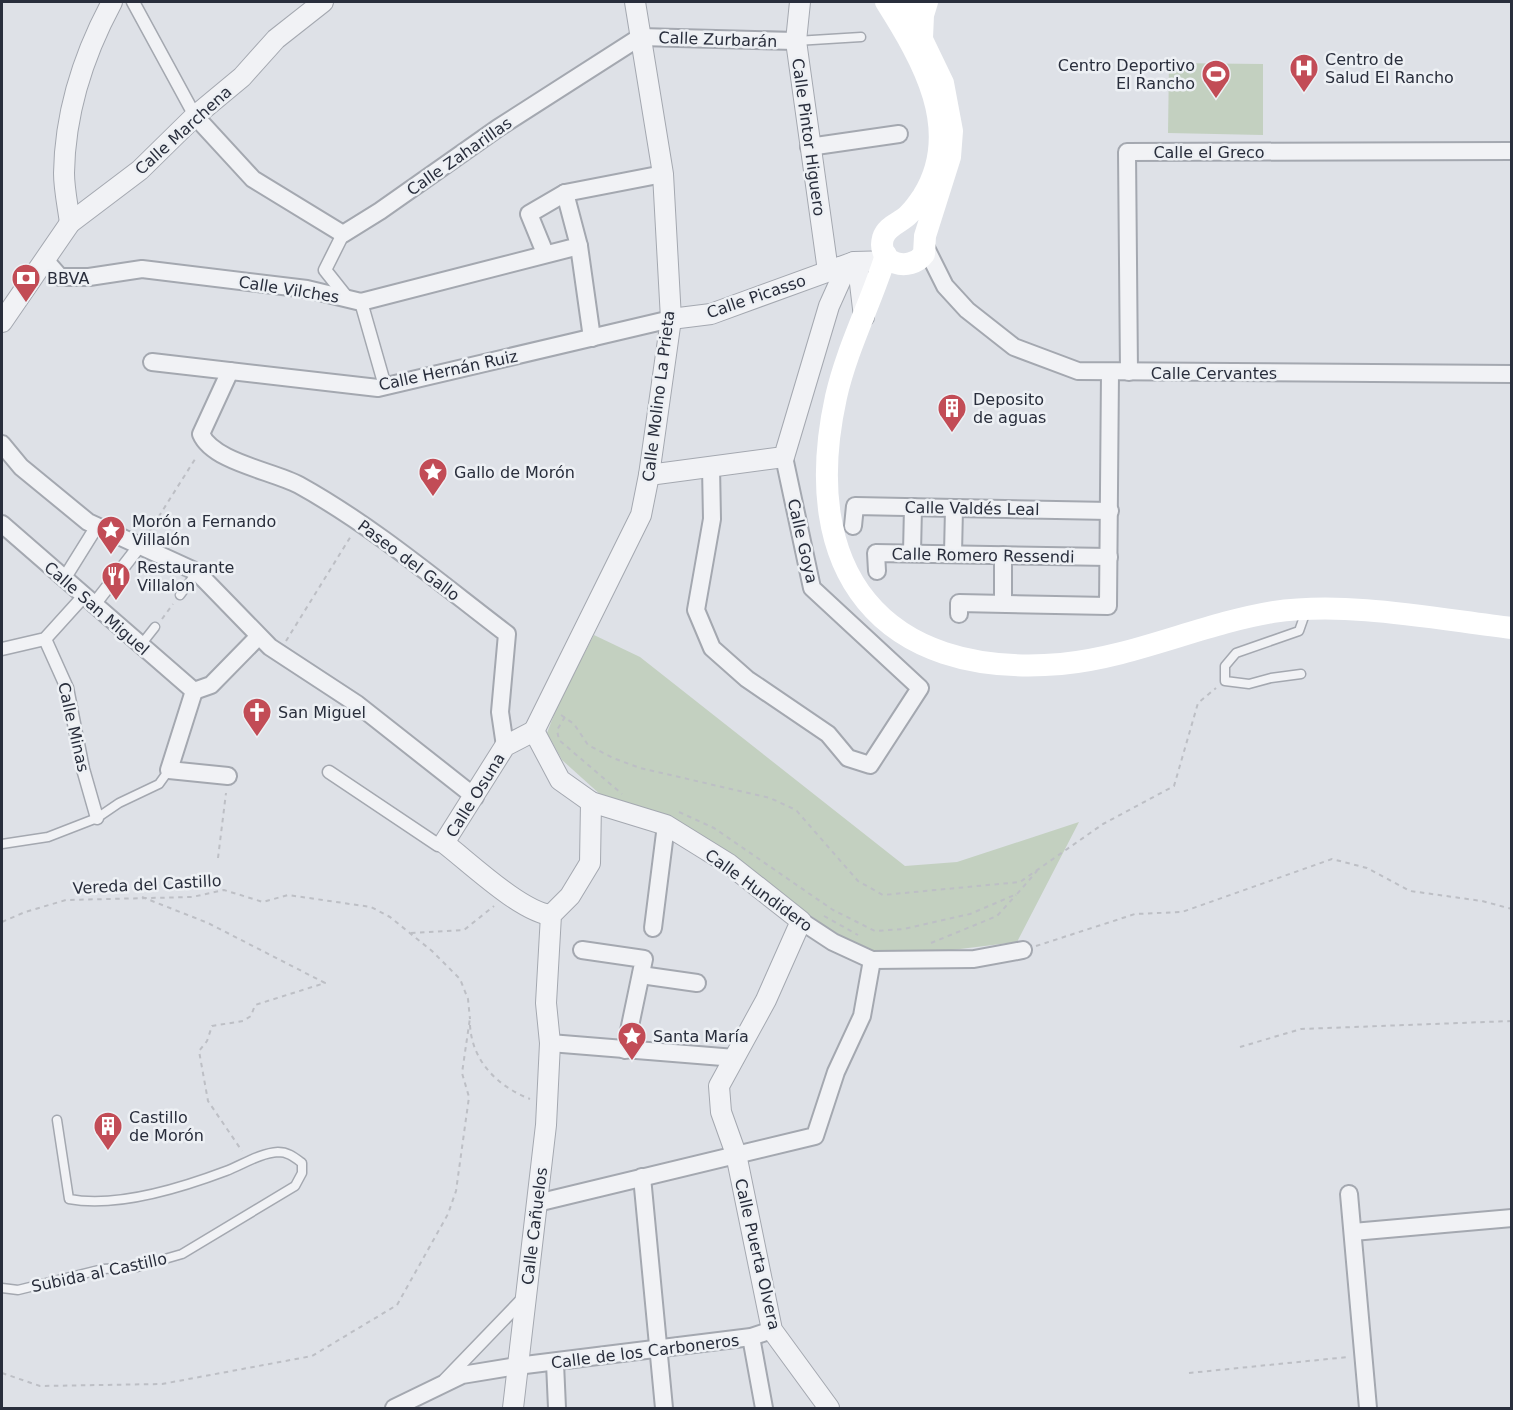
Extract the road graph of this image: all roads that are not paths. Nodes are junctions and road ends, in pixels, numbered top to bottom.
1 (112, 2) edge
2 (133, 2) edge
3 (323, 2) edge
4 (635, 2) edge
5 (800, 2) edge
6 (886, 2) edge
7 (904, 2) edge
8 (927, 2) edge
9 (640, 37) junction
10 (861, 37) dead end
11 (922, 38) junction
12 (796, 41) junction
13 (195, 116) junction
14 (899, 134) dead end
15 (809, 147) junction
16 (1512, 151) edge
17 (663, 174) junction
18 (565, 193) junction
19 (70, 223) junction
20 (343, 234) junction
21 (925, 242) junction
22 (579, 246) junction
23 (893, 252) junction
24 (540, 254) junction
25 (46, 261) junction
26 (841, 267) junction
27 (945, 286) junction
28 (354, 300) junction
29 (866, 311) junction
30 (671, 319) junction
31 (2, 322) edge
32 (592, 338) junction
33 (152, 362) dead end
34 (230, 371) junction
35 (1110, 372) junction
36 (1129, 372) junction
37 (1512, 374) edge
38 (385, 386) junction
39 (2, 444) edge
40 (784, 457) junction
41 (711, 467) junction
42 (650, 475) junction
43 (913, 507) junction
44 (954, 508) junction
45 (1110, 511) junction
46 (2, 524) edge
47 (97, 526) junction
48 (853, 526) dead end
49 (141, 544) junction
50 (912, 553) junction
51 (954, 554) junction
52 (1003, 555) junction
53 (1109, 557) junction
54 (877, 571) dead end
55 (197, 572) junction
56 (64, 579) junction
57 (180, 595) road end
58 (88, 601) junction
59 (1003, 603) junction
60 (1306, 610) junction
61 (959, 614) dead end
62 (155, 627) road end
63 (1512, 628) edge
64 (258, 637) junction
65 (45, 639) junction
66 (140, 646) junction
67 (2, 649) edge
68 (1301, 674) dead end
69 (194, 691) junction
70 (534, 732) junction
71 (505, 746) junction
72 (169, 770) junction
73 (329, 772) dead end
74 (228, 776) road end
75 (475, 796) junction
76 (591, 802) junction
77 (670, 817) junction
78 (97, 818) junction
79 (444, 843) junction
80 (2, 844) edge
81 (551, 915) junction
82 (801, 921) junction
83 (654, 928) dead end
84 (582, 950) dead end
85 (1023, 951) road end
86 (872, 960) junction
87 (641, 975) junction
88 (697, 983) dead end
89 (550, 1043) junction
90 (625, 1050) junction
91 (735, 1058) junction
92 (57, 1120) dead end
93 (736, 1154) junction
94 (642, 1177) junction
95 (1349, 1194) dead end
96 (537, 1203) junction
97 (1512, 1218) edge
98 (1353, 1232) junction
99 (2, 1288) edge
100 (525, 1296) junction
101 (772, 1330) junction
102 (751, 1337) junction
103 (658, 1349) junction
104 (555, 1363) junction
105 (517, 1366) junction
106 (439, 1386) junction
107 (394, 1408) edge
108 (513, 1408) edge
109 (557, 1408) edge
110 (664, 1408) edge
111 (764, 1408) edge
112 (829, 1408) edge
113 (1368, 1408) edge

1 - 19 street
2 - 13 street
3 - 13 street, Calle Marchena
4 - 9 street
5 - 12 street, Calle Pintor Higuero
6 - 23 main road
7 - 11 main road
8 - 11 main road
9 - 12 street, Calle Zurbarán
9 - 17 street, Calle Molino La Prieta
9 - 20 street, Calle Zaharillas
10 - 12 lane
11 - 21 main road
12 - 15 street, Calle Pintor Higuero
13 - 19 street, Calle Marchena
13 - 20 street
14 - 15 street
15 - 26 street, Calle Pintor Higuero
16 - 36 street, Calle el Greco
17 - 18 street
17 - 30 street, Calle Molino La Prieta
18 - 22 street
18 - 24 street
19 - 25 street, Calle Marchena
20 - 28 street
21 - 23 main road
21 - 23 main road
21 - 27 street, Calle Cervantes
22 - 24 street, Calle Vilches
22 - 32 street
23 - 26 street, Calle Picasso
23 - 27 street, Calle Cervantes
23 - 29 main road
24 - 28 street, Calle Vilches
25 - 28 street, Calle Vilches
25 - 31 street, Calle Marchena
26 - 29 street, Calle Pintor Higuero
26 - 30 street, Calle Picasso
26 - 40 street, Calle Goya
27 - 35 street, Calle Cervantes
28 - 38 street
29 - 60 main road
30 - 32 street, Calle Hernán Ruiz
30 - 42 street, Calle Molino La Prieta
32 - 38 street, Calle Hernán Ruiz
33 - 34 street, Calle Hernán Ruiz
34 - 38 street, Calle Hernán Ruiz
34 - 71 street, Paseo del Gallo
35 - 36 street, Calle Cervantes
35 - 45 street
36 - 37 street, Calle Cervantes
39 - 47 street
40 - 41 street
40 - 41 street, Calle Goya
41 - 42 street
42 - 70 street, Calle Molino La Prieta
43 - 44 street, Calle Valdés Leal
43 - 48 street, Calle Valdés Leal
43 - 50 street
44 - 45 street, Calle Valdés Leal
44 - 51 street
45 - 53 street
46 - 56 street, Calle San Miguel
47 - 49 street
47 - 56 street
49 - 55 street
49 - 58 street
50 - 51 street, Calle Romero Ressendi
50 - 54 street, Calle Romero Ressendi
51 - 52 street, Calle Romero Ressendi
52 - 53 street, Calle Romero Ressendi
52 - 59 street
53 - 59 street
55 - 57 lane
55 - 64 street
56 - 58 street, Calle San Miguel
58 - 65 street
58 - 66 street, Calle San Miguel
59 - 61 street
60 - 63 main road
60 - 68 lane
62 - 66 lane
64 - 69 street
64 - 75 street
65 - 67 street
65 - 78 street, Calle Minas
66 - 69 street, Calle San Miguel
69 - 72 street
70 - 71 street
70 - 76 street, Calle Hundidero
71 - 75 street, Calle Osuna
72 - 74 street
72 - 78 lane
73 - 79 street
75 - 79 street, Calle Osuna
76 - 77 street, Calle Hundidero
76 - 81 street
77 - 82 street, Calle Hundidero
77 - 83 street
78 - 80 lane
79 - 81 street
81 - 89 street, Calle Cañuelos
82 - 86 street, Calle Hundidero
82 - 91 street, Calle Puerta Olvera
84 - 87 street
85 - 86 street, Calle Hundidero
86 - 93 street
87 - 88 street
87 - 90 street
89 - 90 street
89 - 96 street, Calle Cañuelos
90 - 91 street
91 - 93 street, Calle Puerta Olvera
92 - 99 lane, Subida al Castillo
93 - 94 street
93 - 101 street, Calle Puerta Olvera
94 - 96 street
94 - 103 street
95 - 98 street
96 - 100 street, Calle Cañuelos
97 - 98 street
98 - 113 street
100 - 105 street, Calle Cañuelos
100 - 106 street
101 - 102 street, Calle de los Carboneros
101 - 112 street, Calle Puerta Olvera
102 - 103 street, Calle de los Carboneros
102 - 111 street
103 - 104 street, Calle de los Carboneros
103 - 110 street
104 - 105 street, Calle de los Carboneros
104 - 109 street
105 - 106 street, Calle de los Carboneros
105 - 108 street, Calle Cañuelos
106 - 107 street, Calle de los Carboneros

